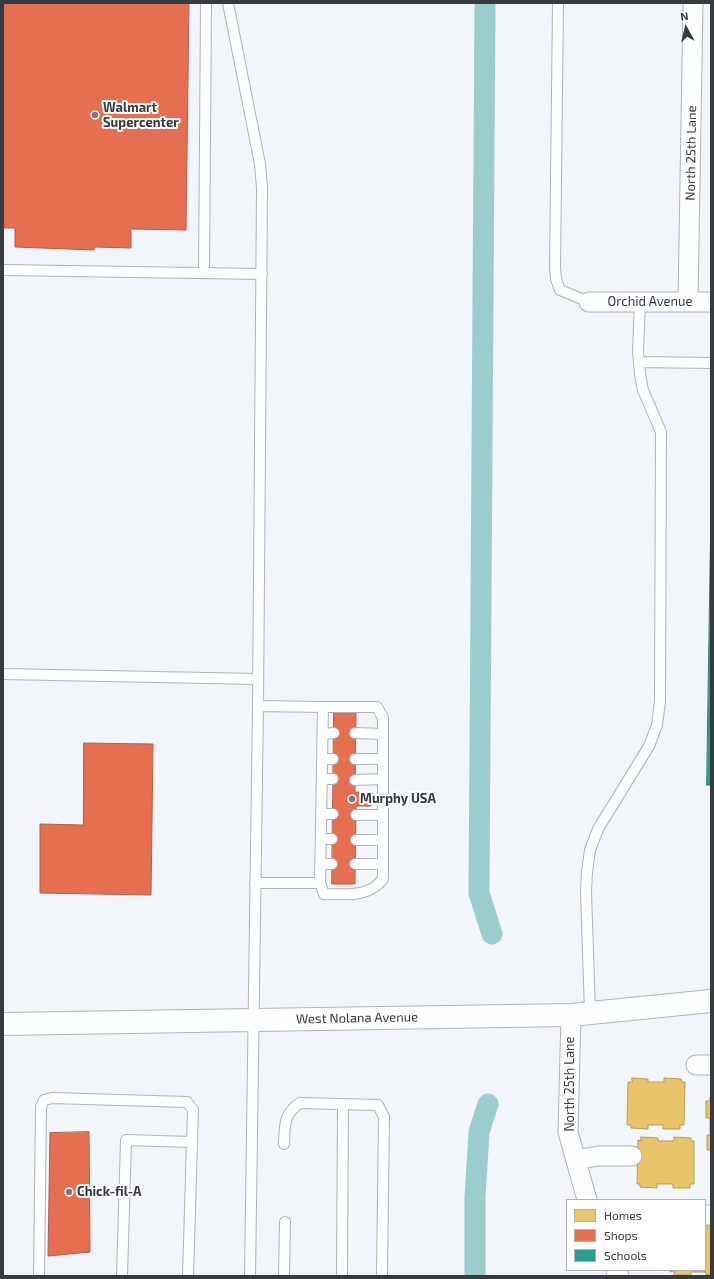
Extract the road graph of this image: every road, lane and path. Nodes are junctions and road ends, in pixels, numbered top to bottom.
1 (206, 3) edge
2 (228, 3) edge
3 (558, 3) edge
4 (693, 3) edge
5 (3, 270) edge
6 (204, 273) junction
7 (262, 274) junction
8 (589, 302) joint
9 (640, 302) junction
10 (688, 302) junction
11 (711, 302) edge
12 (639, 362) junction
13 (711, 363) edge
14 (3, 674) edge
15 (258, 678) junction
16 (258, 706) junction
17 (323, 707) junction
18 (334, 733) dead end
19 (356, 733) dead end
20 (323, 734) junction
21 (383, 734) junction
22 (322, 759) junction
23 (333, 759) dead end
24 (355, 759) dead end
25 (383, 759) junction
26 (322, 779) junction
27 (333, 779) dead end
28 (383, 779) junction
29 (355, 780) dead end
30 (321, 814) junction
31 (333, 814) dead end
32 (356, 814) dead end
33 (383, 815) junction
34 (321, 839) junction
35 (332, 839) dead end
36 (356, 840) dead end
37 (383, 840) junction
38 (321, 864) junction
39 (332, 864) dead end
40 (355, 864) dead end
41 (383, 864) junction
42 (255, 883) junction
43 (320, 883) junction
44 (711, 1001) edge
45 (581, 1014) junction
46 (253, 1020) junction
47 (3, 1024) edge
48 (343, 1104) junction
49 (192, 1142) junction
50 (284, 1144) dead end
51 (632, 1156) dead end
52 (576, 1160) junction
53 (586, 1199) edge
54 (285, 1222) dead end
55 (40, 1276) edge
56 (122, 1276) edge
57 (188, 1276) edge
58 (250, 1276) edge
59 (284, 1276) edge
60 (342, 1276) edge
61 (382, 1276) edge

1 - 6 lane
2 - 7 lane
3 - 8 lane
4 - 10 street, North 25th Lane
5 - 6 lane
6 - 7 lane
7 - 15 lane
8 - 9 street, Orchid Avenue
9 - 10 street, Orchid Avenue
9 - 12 lane
10 - 11 street, Orchid Avenue
12 - 13 lane
12 - 45 lane
14 - 15 lane
15 - 16 lane
16 - 17 lane
16 - 42 lane
17 - 20 lane
17 - 21 lane
18 - 20 lane
19 - 21 lane
20 - 22 lane
21 - 25 lane
22 - 23 lane
22 - 26 lane
24 - 25 lane
25 - 28 lane
26 - 27 lane
26 - 30 lane
28 - 29 lane
28 - 33 lane
30 - 31 lane
30 - 34 lane
32 - 33 lane
33 - 37 lane
34 - 35 lane
34 - 38 lane
36 - 37 lane
37 - 41 lane
38 - 39 lane
38 - 43 lane
40 - 41 lane
41 - 43 lane
42 - 43 lane
42 - 46 lane
44 - 45 main road, West Nolana Avenue
45 - 46 main road, West Nolana Avenue
45 - 52 street, North 25th Lane
46 - 47 main road, West Nolana Avenue
46 - 58 lane
48 - 50 lane
48 - 60 lane
48 - 61 lane
49 - 55 lane
49 - 56 lane
49 - 57 lane
51 - 52 street
52 - 53 street, North 25th Lane
54 - 59 lane

